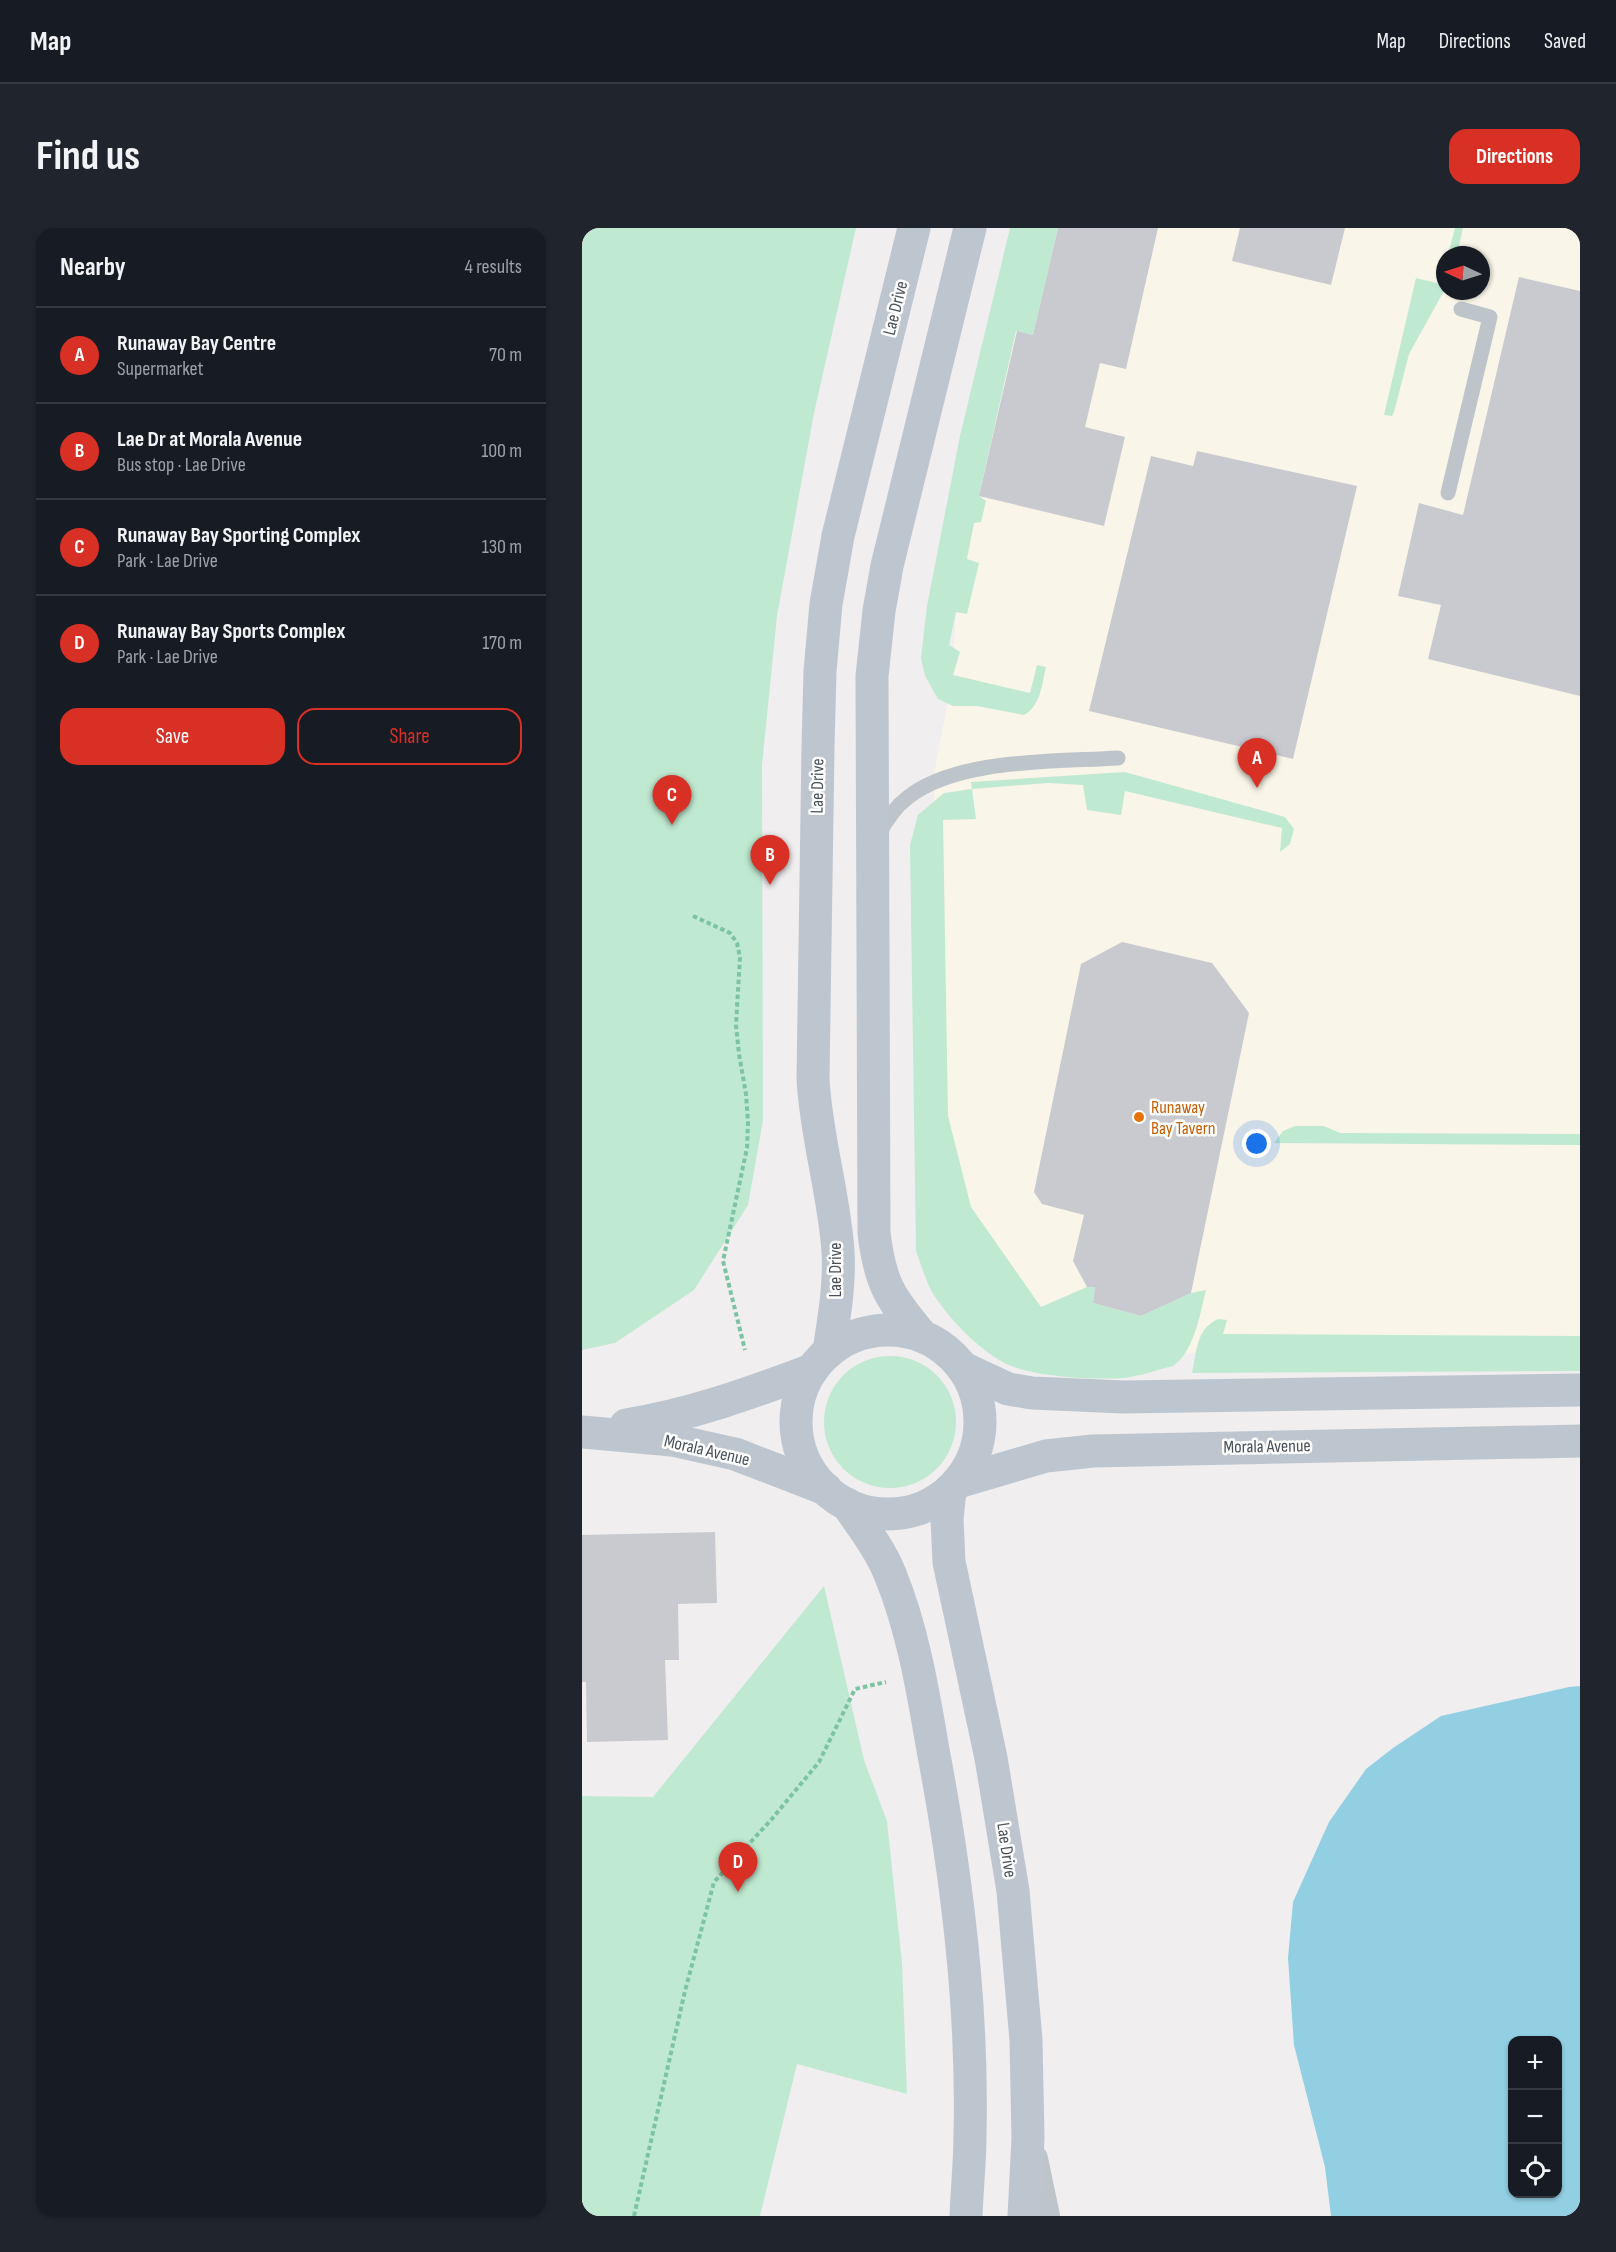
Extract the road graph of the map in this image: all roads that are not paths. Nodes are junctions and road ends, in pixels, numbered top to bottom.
1 (914, 228) edge
2 (970, 228) edge
3 (1461, 309) dead end
4 (1448, 493) dead end
5 (1118, 758) dead end
6 (872, 859) junction
7 (922, 1336) junction
8 (821, 1361) junction
9 (963, 1368) junction
10 (1580, 1390) edge
11 (582, 1432) edge
12 (1580, 1441) edge
13 (954, 1486) junction
14 (836, 1497) junction
15 (1028, 2138) junction
16 (966, 2216) edge
17 (1024, 2216) edge
18 (1046, 2216) edge

1 - 8 main road, Lae Drive
2 - 6 main road
3 - 4 lane
5 - 6 lane
6 - 7 main road
7 - 8 main road
7 - 9 main road
8 - 11 main road, Morala Avenue
8 - 14 main road
9 - 10 main road
9 - 13 main road
11 - 14 main road, Morala Avenue
12 - 13 main road, Morala Avenue
13 - 14 main road
13 - 15 main road, Lae Drive
14 - 16 main road
15 - 17 main road, Lae Drive
15 - 18 street

